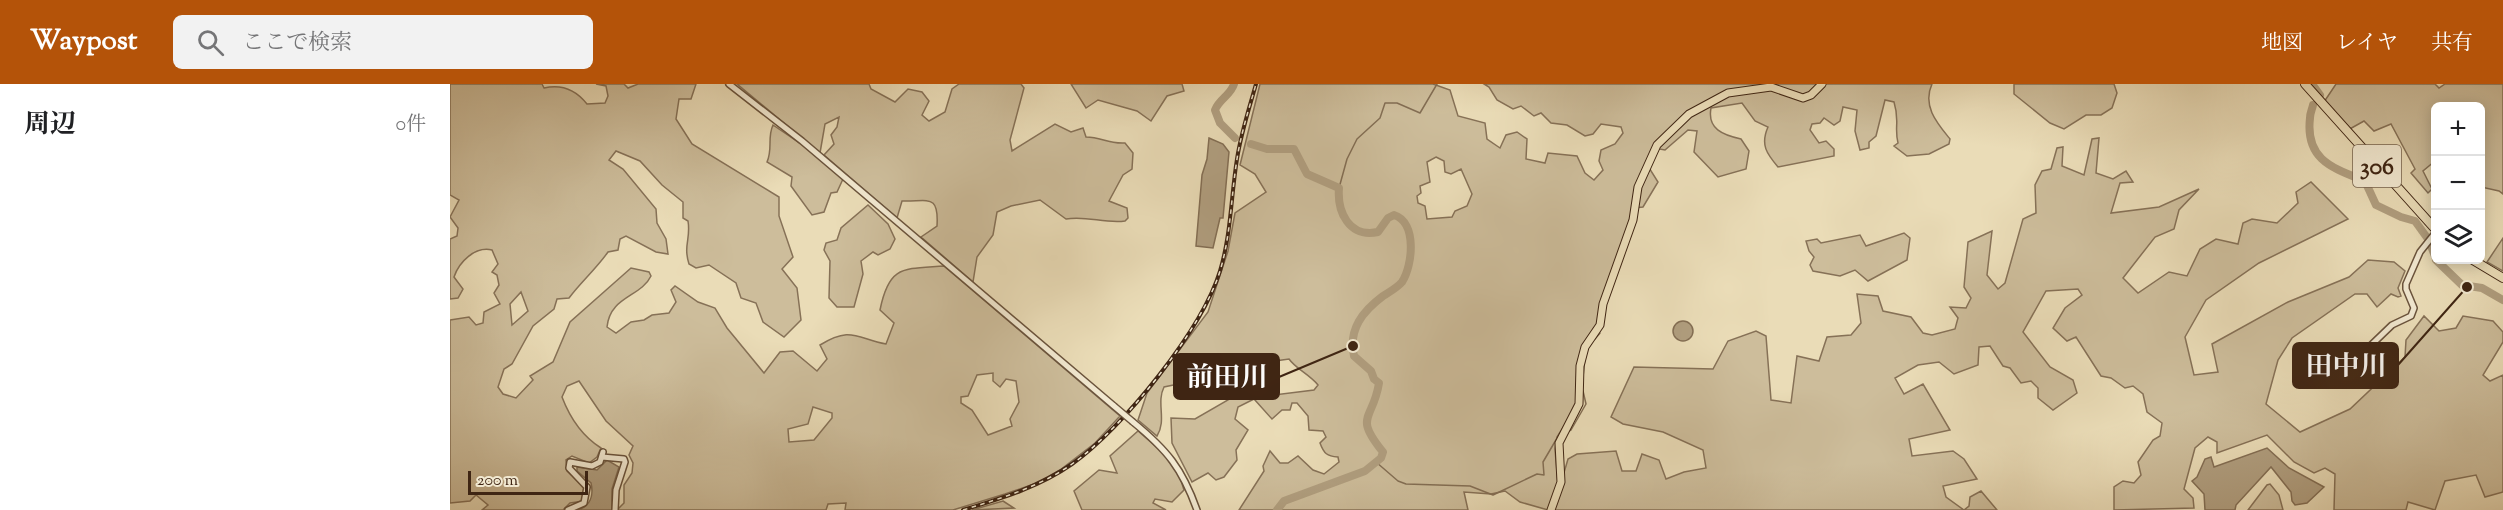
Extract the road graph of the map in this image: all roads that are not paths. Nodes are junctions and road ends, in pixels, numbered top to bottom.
1 (729, 84) edge
2 (1822, 84) edge
3 (2305, 84) edge
4 (2431, 225) edge
5 (2431, 238) edge
6 (2480, 264) edge
7 (2503, 278) edge
8 (2365, 351) dead end
9 (568, 510) edge
10 (615, 510) edge
11 (1197, 510) edge
12 (1551, 510) edge

1 - 11 street, bridge
2 - 12 main road
3 - 4 highway, 306
5 - 8 street
6 - 7 highway
9 - 10 street

